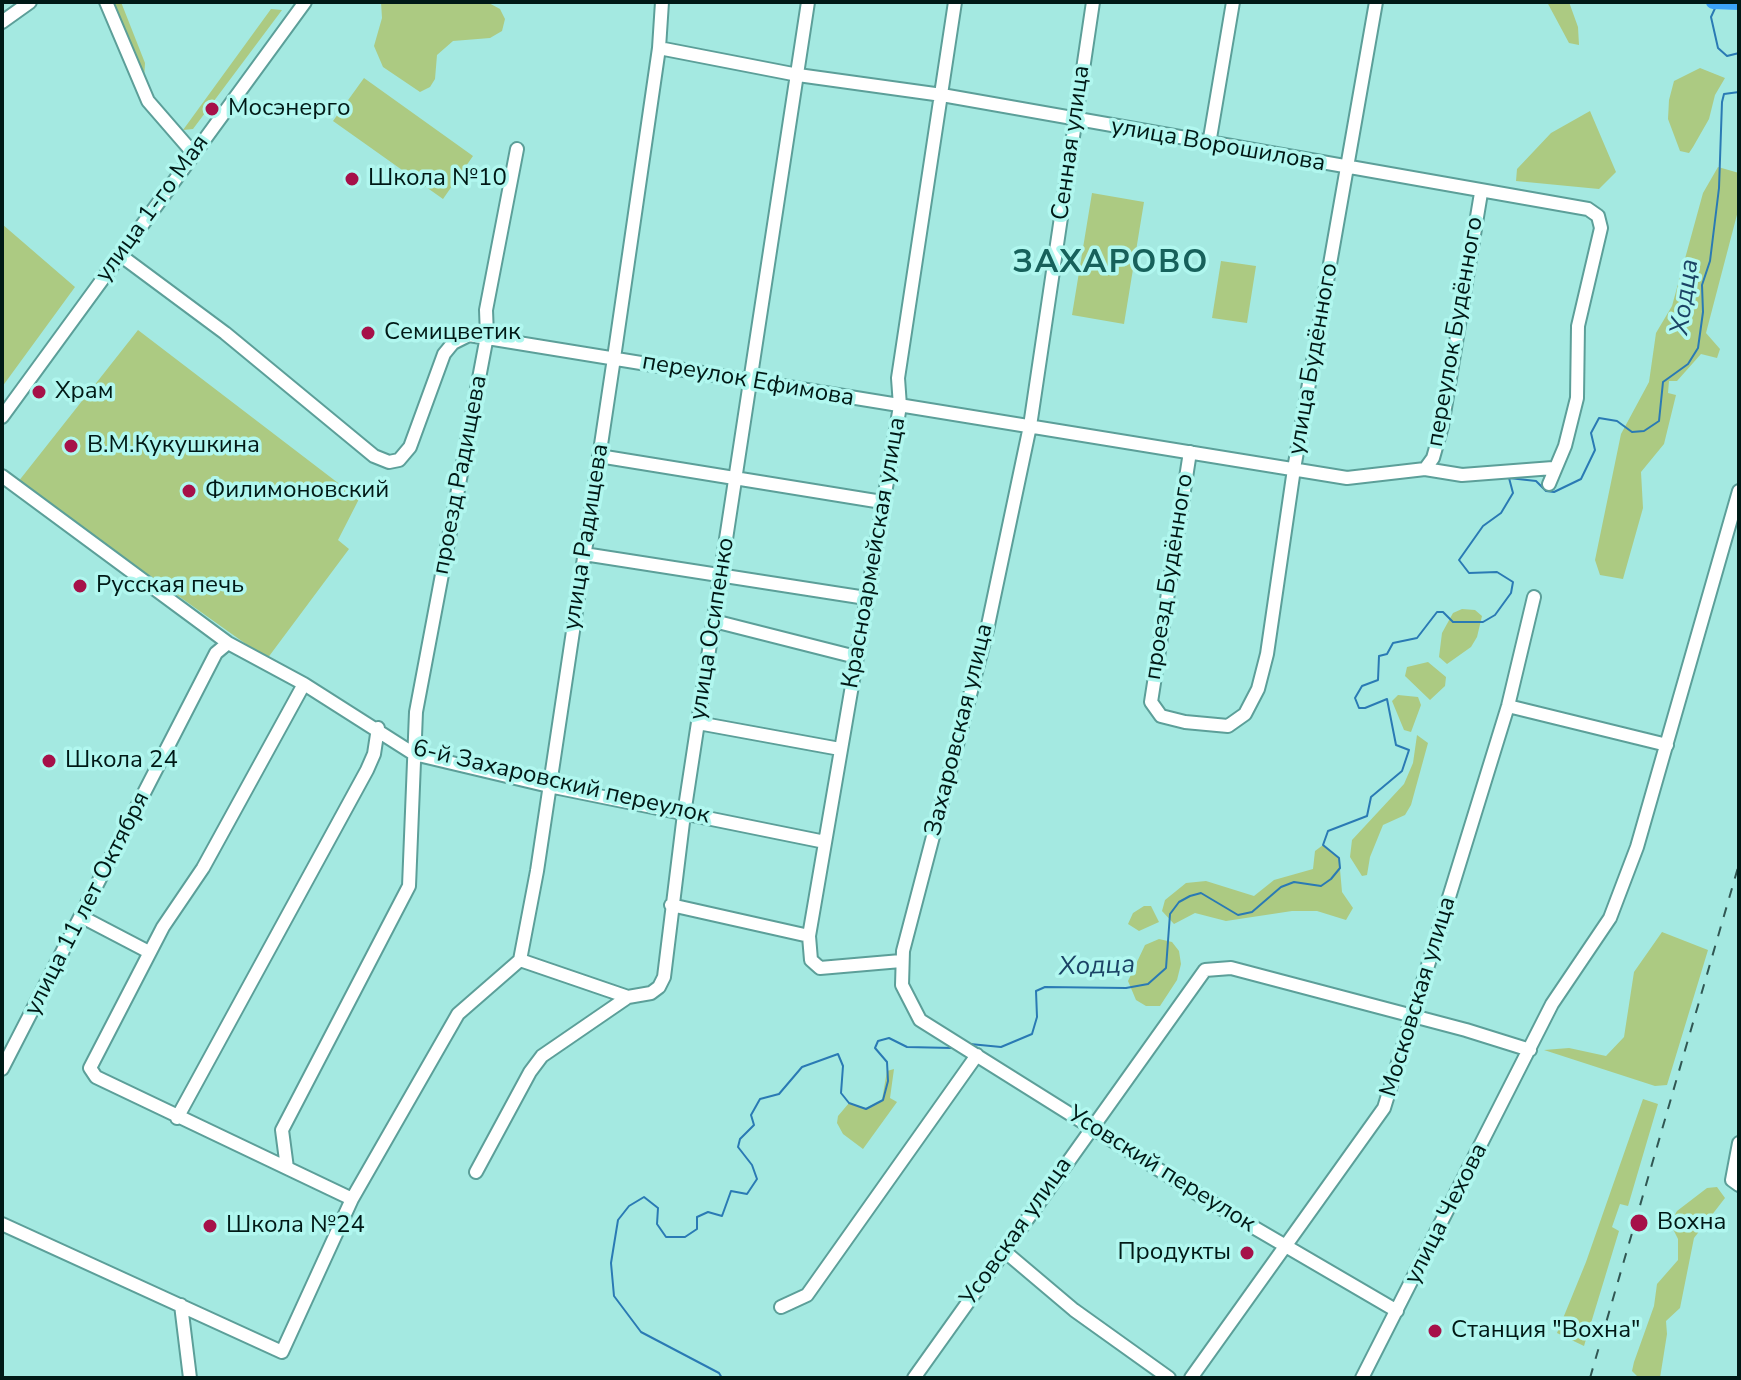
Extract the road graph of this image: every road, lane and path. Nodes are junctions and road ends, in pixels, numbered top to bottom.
1 (30, 2) edge
2 (106, 2) edge
3 (305, 2) edge
4 (662, 2) edge
5 (808, 2) edge
6 (955, 2) edge
7 (1093, 2) edge
8 (1233, 2) edge
9 (1376, 2) edge
10 (2, 22) edge
11 (659, 48) junction
12 (798, 75) junction
13 (942, 95) junction
14 (1074, 121) junction
15 (1209, 144) junction
16 (517, 149) dead end
17 (194, 154) junction
18 (1349, 170) junction
19 (1481, 193) junction
20 (120, 255) junction
21 (487, 336) junction
22 (614, 358) junction
23 (750, 381) junction
24 (900, 406) junction
25 (2, 417) edge
26 (1030, 426) junction
27 (1190, 452) junction
28 (599, 456) junction
29 (1553, 468) junction
30 (1294, 469) junction
31 (1425, 469) junction
32 (2, 476) edge
33 (737, 480) junction
34 (1549, 484) dead end
35 (1739, 491) edge
36 (882, 502) junction
37 (584, 554) junction
38 (721, 575) junction
39 (1534, 597) dead end
40 (866, 598) junction
41 (714, 621) junction
42 (228, 643) junction
43 (856, 657) junction
44 (304, 684) junction
45 (1508, 706) junction
46 (1245, 714) joint
47 (698, 723) junction
48 (378, 728) junction
49 (1667, 745) junction
50 (840, 749) junction
51 (414, 754) junction
52 (549, 786) junction
53 (684, 814) junction
54 (825, 842) junction
55 (671, 905) junction
56 (82, 917) junction
57 (809, 936) junction
58 (149, 952) junction
59 (520, 960) junction
60 (901, 961) junction
61 (628, 997) junction
62 (1413, 1016) junction
63 (928, 1025) joint
64 (1530, 1050) junction
65 (972, 1052) junction
66 (2, 1069) edge
67 (177, 1118) junction
68 (1090, 1127) junction
69 (1739, 1143) edge
70 (287, 1168) junction
71 (476, 1172) dead end
72 (1739, 1185) edge
73 (352, 1199) junction
74 (2, 1224) edge
75 (1287, 1248) junction
76 (1003, 1250) junction
77 (181, 1305) junction
78 (781, 1307) dead end
79 (1397, 1311) junction
80 (190, 1378) edge
81 (914, 1378) edge
82 (1169, 1378) edge
83 (1191, 1378) edge
84 (1362, 1378) edge

1 - 10 street
2 - 17 street
3 - 17 street, улица 1-го Мая
4 - 11 street, улица Радищева
5 - 12 street, улица Осипенко
6 - 13 street, Красноармейская улица
7 - 14 street, Сенная улица
8 - 15 street
9 - 18 street, улица Будённого
11 - 12 street, улица Ворошилова
11 - 22 street, улица Радищева
12 - 13 street, улица Ворошилова
12 - 23 street, улица Осипенко
13 - 14 street, улица Ворошилова
13 - 24 street, Красноармейская улица
14 - 15 street, улица Ворошилова
14 - 26 street, Сенная улица
15 - 18 street, улица Ворошилова
16 - 21 street, проезд Радищева
17 - 20 street, улица 1-го Мая
18 - 19 street, улица Ворошилова
18 - 30 street, улица Будённого
19 - 29 street, улица Ворошилова
19 - 31 street, переулок Будённого
20 - 21 street
20 - 25 street, улица 1-го Мая
21 - 22 street, переулок Ефимова
21 - 51 street, проезд Радищева
22 - 23 street, переулок Ефимова
22 - 28 street, улица Радищева
23 - 24 street, переулок Ефимова
23 - 33 street, улица Осипенко
24 - 26 street, переулок Ефимова
24 - 36 street, Красноармейская улица
26 - 27 street, переулок Ефимова
26 - 60 street, Захаровская улица
27 - 30 street, переулок Ефимова
27 - 46 street, проезд Будённого
28 - 33 street
28 - 37 street, улица Радищева
29 - 31 street, переулок Ефимова
29 - 34 street
30 - 31 street, переулок Ефимова
30 - 46 street, улица Будённого
32 - 42 street, 6-й Захаровский переулок
33 - 36 street
33 - 38 street, улица Осипенко
35 - 49 street, улица Чехова
36 - 40 street, Красноармейская улица
37 - 38 street
37 - 52 street, улица Радищева
38 - 40 street
38 - 41 street, улица Осипенко
39 - 45 street, Московская улица
40 - 43 street, Красноармейская улица
41 - 43 street
41 - 47 street, улица Осипенко
42 - 44 street, 6-й Захаровский переулок
42 - 56 street, улица 11 лет Октября
43 - 50 street, Красноармейская улица
44 - 48 street, 6-й Захаровский переулок
44 - 58 street
45 - 49 street
45 - 62 street, Московская улица
47 - 50 street
47 - 53 street, улица Осипенко
48 - 51 street, 6-й Захаровский переулок
48 - 67 street
49 - 64 street, улица Чехова
50 - 54 street, Красноармейская улица
51 - 52 street, 6-й Захаровский переулок
51 - 70 street, проезд Радищева
52 - 53 street, 6-й Захаровский переулок
52 - 59 street, улица Радищева
53 - 54 street, 6-й Захаровский переулок
53 - 55 street, улица Осипенко
54 - 57 street, Красноармейская улица
55 - 57 street
55 - 61 street, улица Осипенко
56 - 58 street
56 - 66 street, улица 11 лет Октября
57 - 60 street, Красноармейская улица
58 - 67 street
59 - 61 street
59 - 73 street
60 - 63 street, Захаровская улица
61 - 71 street, улица Осипенко
62 - 64 street
62 - 68 street, Усовская улица
62 - 75 street, Московская улица
63 - 65 street, Усовский переулок
64 - 79 street, улица Чехова
65 - 68 street, Усовский переулок
65 - 78 street
67 - 70 street
68 - 75 street, Усовский переулок
68 - 76 street, Усовская улица
69 - 72 street
70 - 73 street
73 - 77 street
74 - 77 street
75 - 79 street, Усовский переулок
75 - 83 street, Московская улица
76 - 81 street, Усовская улица
76 - 82 street
77 - 80 street
79 - 84 street, улица Чехова

